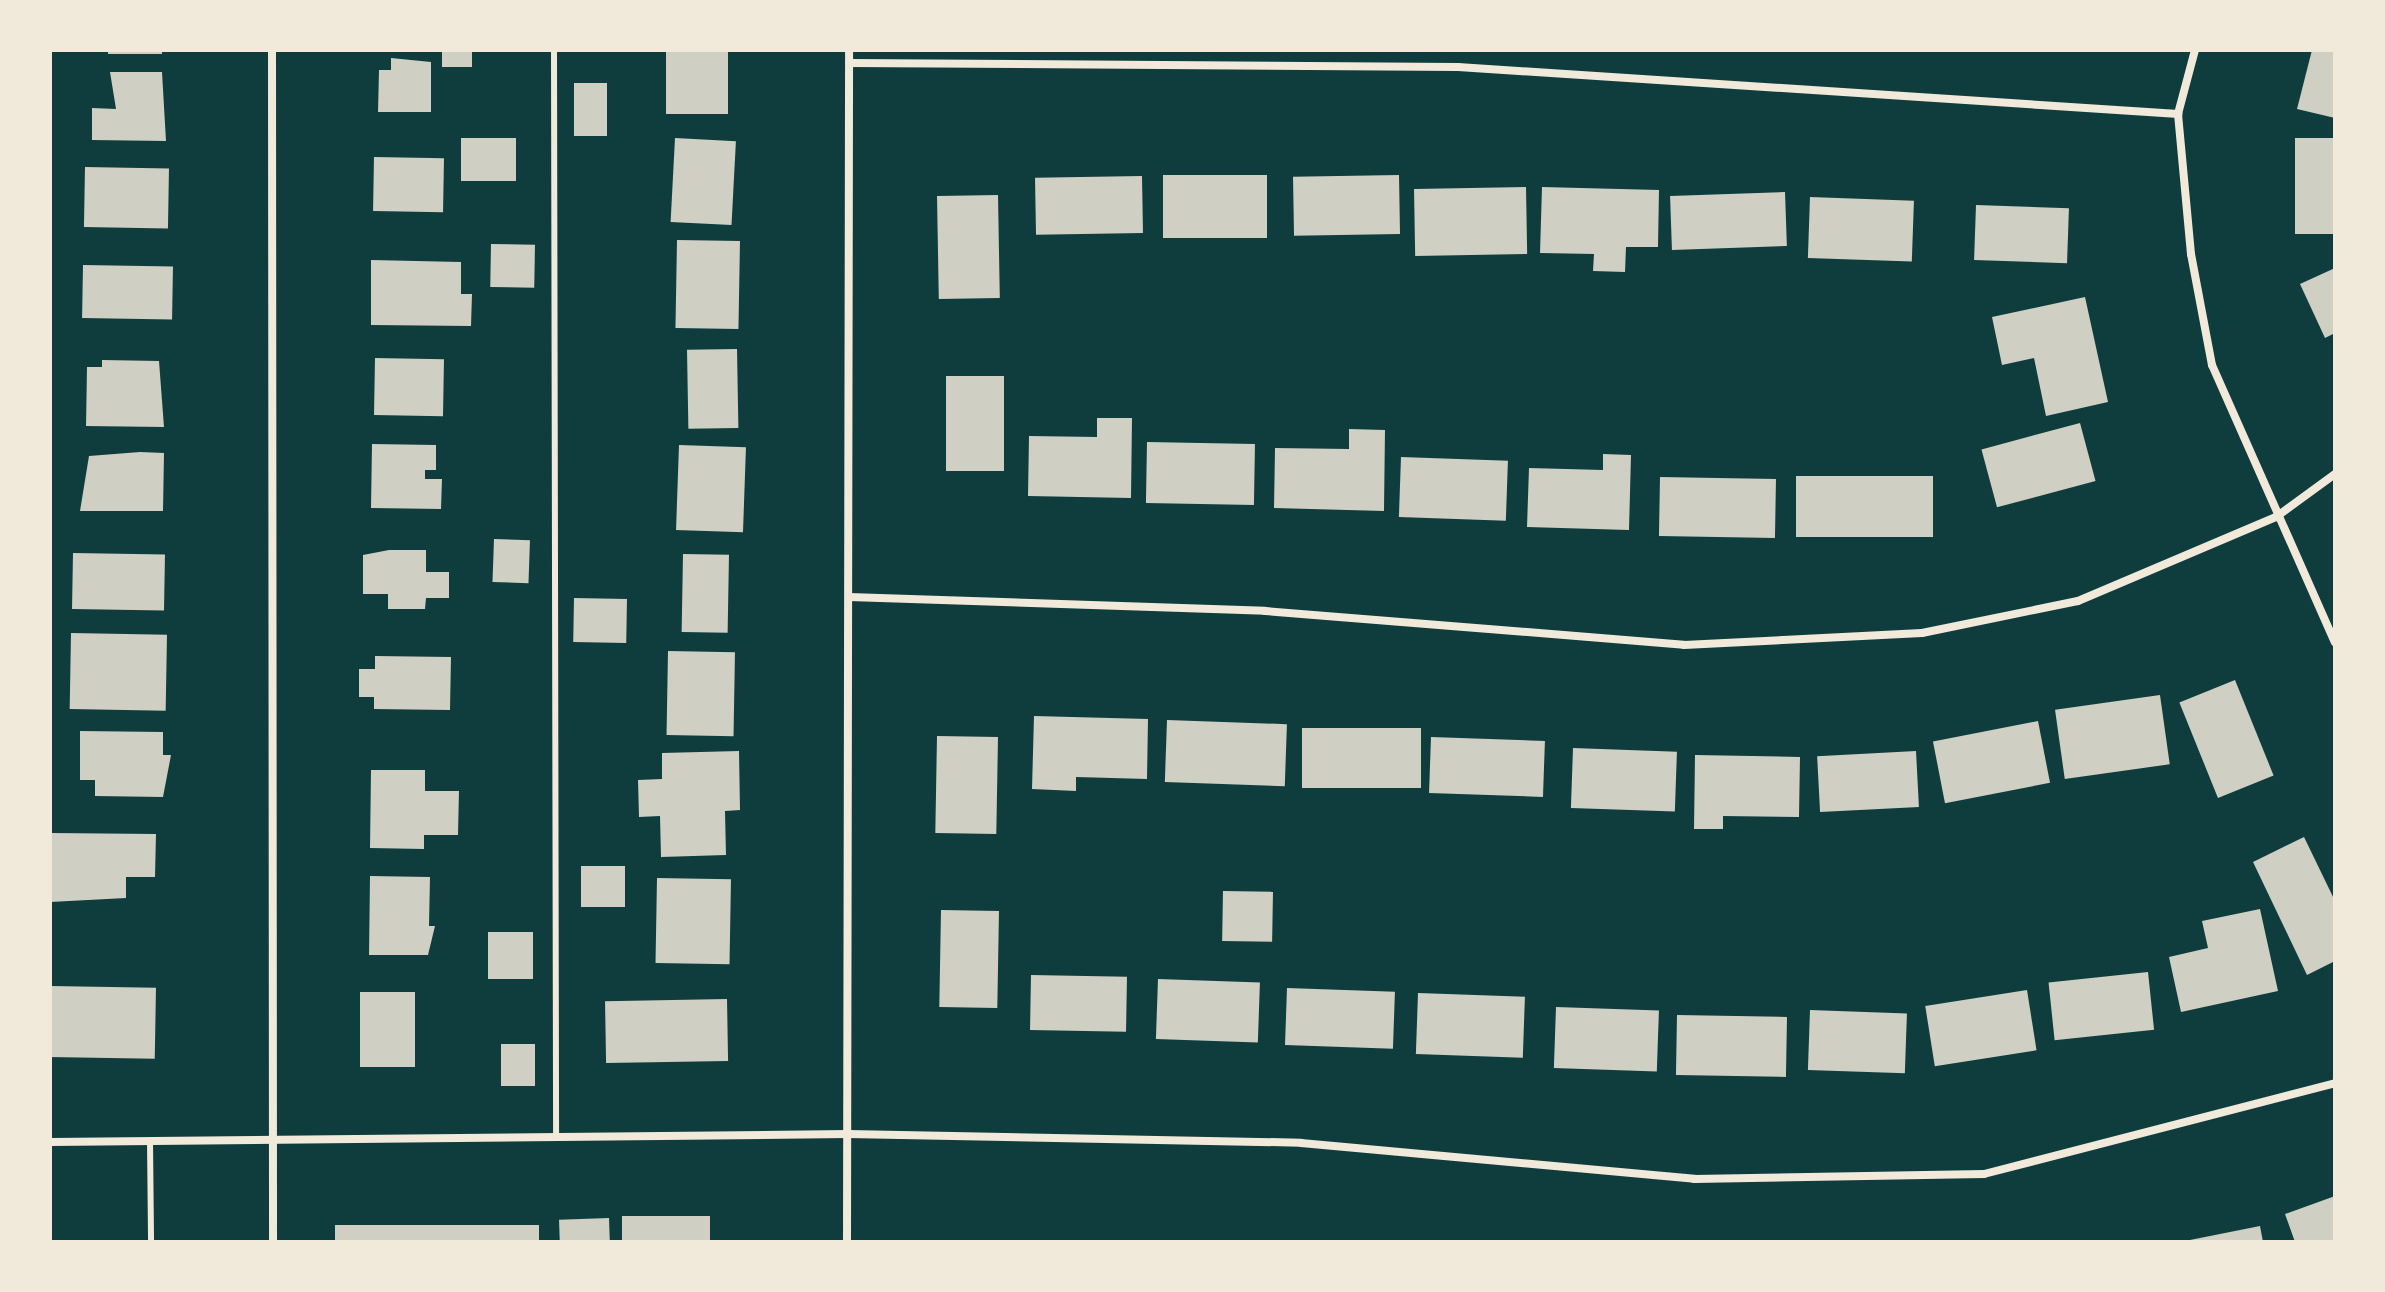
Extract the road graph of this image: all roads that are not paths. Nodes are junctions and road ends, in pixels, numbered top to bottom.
1 (272, 50) edge
2 (554, 50) edge
3 (849, 50) edge
4 (2195, 50) edge
5 (849, 63) junction
6 (2178, 114) junction
7 (2335, 474) edge
8 (2276, 517) junction
9 (849, 597) junction
10 (2335, 642) edge
11 (2335, 1083) edge
12 (848, 1134) junction
13 (556, 1137) junction
14 (150, 1141) junction
15 (273, 1141) junction
16 (50, 1142) edge
17 (151, 1242) edge
18 (273, 1242) edge
19 (847, 1242) edge

1 - 15 street
2 - 13 lane
3 - 5 street
4 - 6 street
5 - 6 street
5 - 9 street
6 - 8 street
7 - 8 street
8 - 9 street
8 - 10 street
9 - 12 street
11 - 12 street
12 - 13 street
12 - 19 street
13 - 15 street
14 - 15 street
14 - 16 street
14 - 17 lane
15 - 18 street

